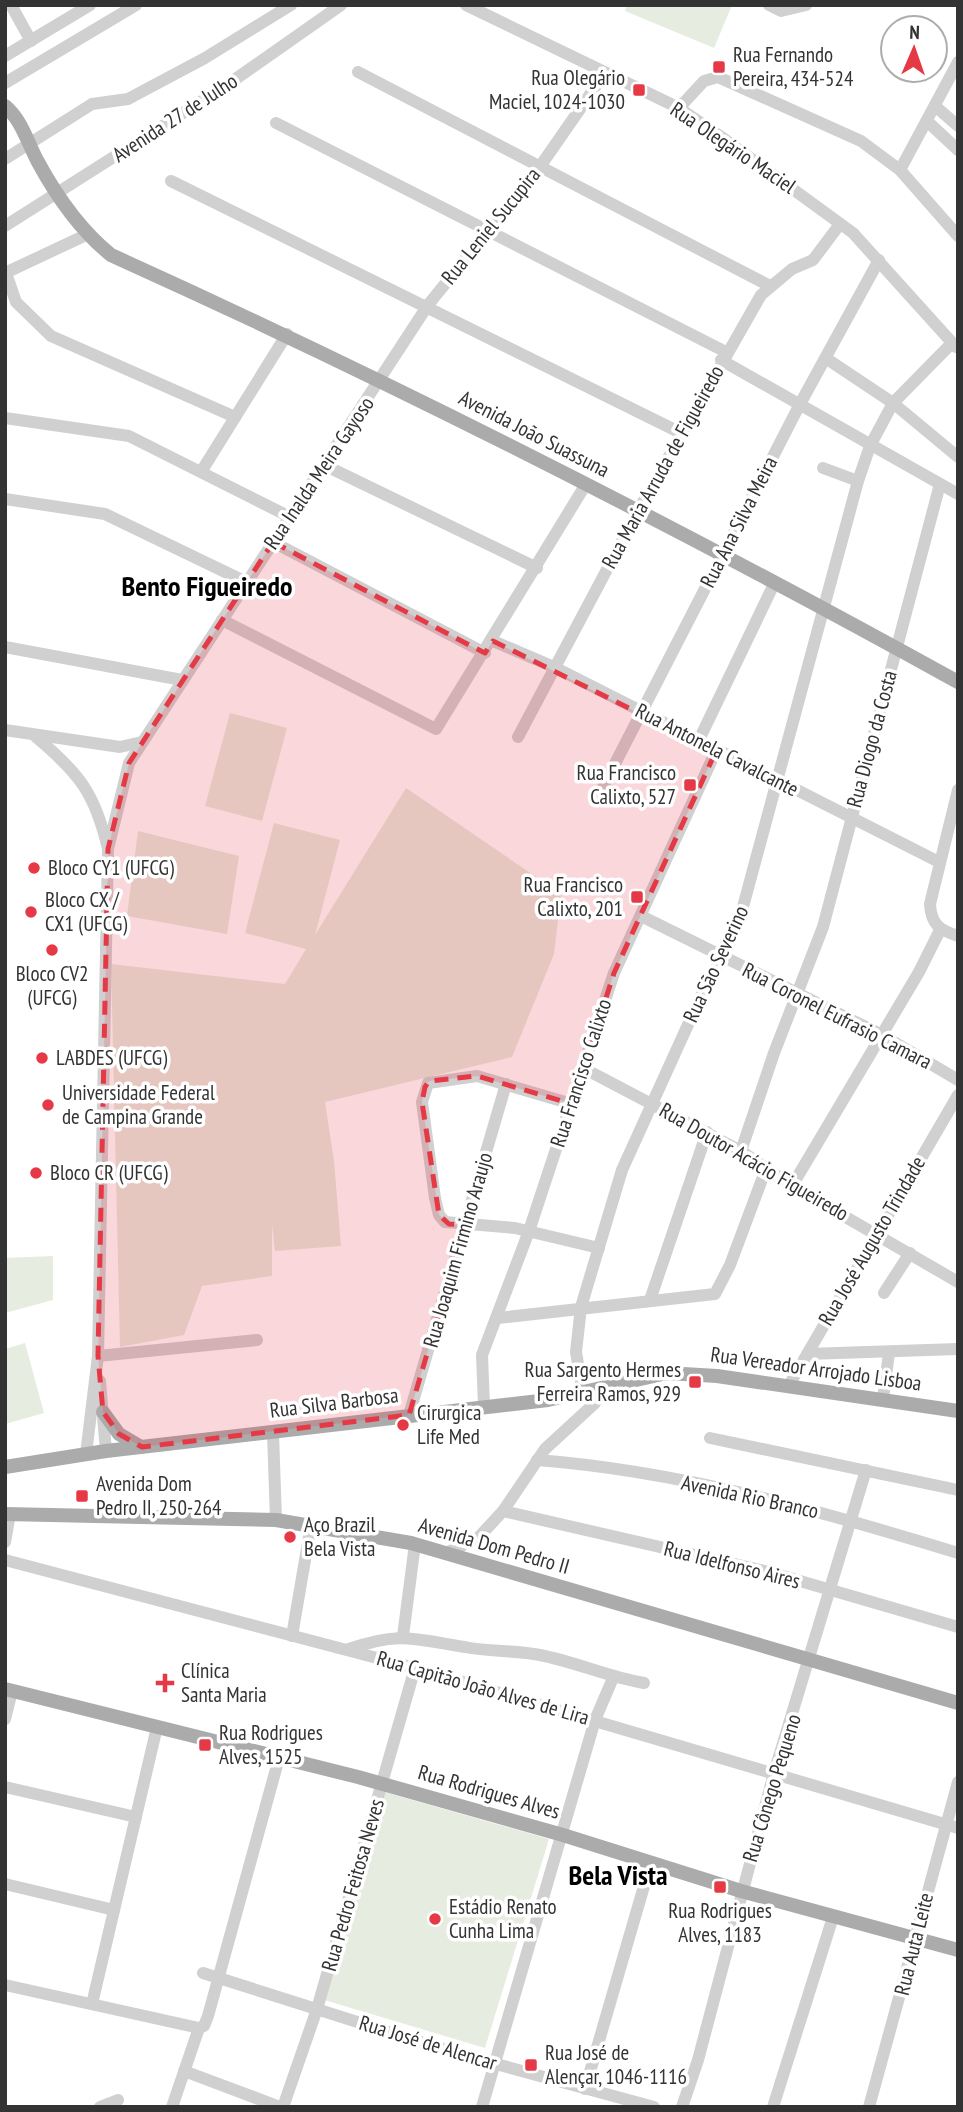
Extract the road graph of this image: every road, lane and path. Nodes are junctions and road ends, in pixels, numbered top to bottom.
1 (11, 5) edge
2 (90, 5) edge
3 (136, 5) edge
4 (291, 5) edge
5 (341, 5) edge
6 (466, 5) edge
7 (769, 5) edge
8 (806, 5) edge
9 (31, 41) junction
10 (5, 56) edge
11 (958, 62) edge
12 (358, 72) dead end
13 (606, 73) junction
14 (5, 83) edge
15 (5, 106) edge
16 (935, 106) junction
17 (679, 108) junction
18 (928, 122) junction
19 (276, 123) dead end
20 (958, 126) edge
21 (29, 145) junction
22 (958, 150) edge
23 (5, 159) edge
24 (538, 168) junction
25 (900, 170) junction
26 (171, 181) dead end
27 (58, 193) junction
28 (840, 224) junction
29 (5, 226) edge
30 (488, 230) junction
31 (86, 235) junction
32 (958, 236) edge
33 (879, 260) junction
34 (5, 273) edge
35 (770, 286) junction
36 (428, 305) junction
37 (287, 334) junction
38 (955, 346) edge
39 (724, 356) junction
40 (827, 359) junction
41 (381, 381) junction
42 (893, 403) junction
43 (800, 404) junction
44 (5, 418) edge
45 (235, 418) junction
46 (681, 433) junction
47 (870, 446) junction
48 (958, 457) edge
49 (324, 465) junction
50 (823, 468) dead end
51 (201, 472) junction
52 (858, 481) junction
53 (586, 484) junction
54 (940, 484) junction
55 (958, 494) edge
56 (5, 499) edge
57 (638, 511) junction
58 (290, 517) junction
59 (273, 542) junction
60 (721, 556) junction
61 (537, 568) junction
62 (246, 582) junction
63 (774, 584) junction
64 (824, 611) junction
65 (222, 620) junction
66 (493, 641) junction
67 (5, 648) edge
68 (895, 648) junction
69 (485, 653) junction
70 (554, 667) junction
71 (182, 680) junction
72 (958, 682) edge
73 (642, 711) junction
74 (5, 730) edge
75 (36, 737) junction
76 (518, 737) dead end
77 (74, 740) junction
78 (142, 742) junction
79 (698, 742) junction
80 (120, 747) junction
81 (716, 751) junction
82 (64, 760) junction
83 (129, 763) junction
84 (779, 781) junction
85 (603, 787) dead end
86 (958, 790) edge
87 (100, 815) junction
88 (116, 815) junction
89 (955, 817) edge
90 (851, 818) junction
91 (108, 849) junction
92 (939, 862) junction
93 (640, 916) junction
94 (940, 930) junction
95 (958, 936) edge
96 (721, 957) junction
97 (798, 993) junction
98 (882, 1035) junction
99 (583, 1068) junction
100 (958, 1080) edge
101 (506, 1084) junction
102 (958, 1095) edge
103 (651, 1103) junction
104 (572, 1104) junction
105 (707, 1132) junction
106 (741, 1151) junction
107 (767, 1166) junction
108 (792, 1186) junction
109 (465, 1225) junction
110 (529, 1231) junction
111 (875, 1232) junction
112 (599, 1248) junction
113 (910, 1253) junction
114 (958, 1282) edge
115 (884, 1293) dead end
116 (650, 1300) junction
117 (581, 1307) junction
118 (498, 1318) junction
119 (257, 1340) dead end
120 (958, 1349) edge
121 (889, 1353) junction
122 (807, 1354) junction
123 (97, 1356) junction
124 (667, 1373) joint
125 (788, 1387) junction
126 (601, 1390) junction
127 (583, 1393) junction
128 (883, 1399) junction
129 (484, 1406) junction
130 (958, 1411) edge
131 (103, 1412) junction
132 (409, 1415) junction
133 (273, 1433) junction
134 (710, 1438) dead end
135 (142, 1447) junction
136 (106, 1451) junction
137 (86, 1454) junction
138 (537, 1461) junction
139 (5, 1467) edge
140 (866, 1470) junction
141 (958, 1490) edge
142 (503, 1511) junction
143 (7, 1514) edge
144 (276, 1520) junction
145 (852, 1520) junction
146 (311, 1525) junction
147 (5, 1542) edge
148 (415, 1544) junction
149 (449, 1552) junction
150 (958, 1553) edge
151 (5, 1560) edge
152 (831, 1591) junction
153 (958, 1627) edge
154 (292, 1636) junction
155 (403, 1636) junction
156 (349, 1649) junction
157 (810, 1659) junction
158 (415, 1668) junction
159 (612, 1678) junction
160 (644, 1683) dead end
161 (9, 1690) edge
162 (958, 1703) edge
163 (5, 1719) edge
164 (595, 1720) junction
165 (157, 1727) junction
166 (279, 1758) junction
167 (774, 1773) junction
168 (958, 1782) edge
169 (383, 1784) junction
170 (5, 1787) edge
171 (136, 1817) junction
172 (952, 1826) edge
173 (563, 1835) junction
174 (651, 1861) junction
175 (5, 1884) edge
176 (741, 1891) junction
177 (114, 1910) junction
178 (833, 1917) junction
179 (916, 1938) junction
180 (958, 1950) edge
181 (203, 1973) dead end
182 (219, 1978) junction
183 (5, 1985) edge
184 (92, 2004) junction
185 (317, 2009) junction
186 (193, 2027) junction
187 (493, 2063) junction
188 (184, 2071) junction
189 (585, 2089) junction
190 (118, 2100) dead end
191 (283, 2105) edge
192 (100, 2107) edge
193 (172, 2107) edge
194 (482, 2107) edge
195 (654, 2107) edge
196 (682, 2107) edge
197 (773, 2107) edge
198 (869, 2107) edge

1 - 9 street
2 - 9 street
3 - 14 street
4 - 21 street
5 - 27 street, Avenida 27 de Julho
6 - 13 street, Rua Olegário Maciel
7 - 8 street
9 - 10 street
11 - 16 street
12 - 24 street
13 - 17 street, Rua Olegário Maciel
13 - 24 street, Rua Leniel Sucupira
15 - 21 main road, Avenida João Suassuna
16 - 18 street
16 - 20 street
17 - 25 street
17 - 28 street, Rua Olegário Maciel
18 - 22 street
18 - 25 street
19 - 30 street
21 - 23 street
21 - 27 main road, Avenida João Suassuna
24 - 30 street, Rua Leniel Sucupira
24 - 35 street
25 - 32 street
26 - 36 street
27 - 29 street, Avenida 27 de Julho
27 - 31 main road, Avenida João Suassuna
28 - 33 street, Rua Olegário Maciel
28 - 35 street, Rua Maria Arruda de Figueiredo
30 - 36 street, Rua Leniel Sucupira
30 - 39 street
31 - 34 street
31 - 37 main road, Avenida João Suassuna
33 - 38 street, Rua Olegário Maciel
33 - 40 street, Rua Ana Silva Meira
34 - 45 street
35 - 39 street, Rua Maria Arruda de Figueiredo
36 - 41 street, Rua Leniel Sucupira
36 - 46 street
37 - 41 main road, Avenida João Suassuna
37 - 45 street
38 - 42 street, Rua São Severino
39 - 43 street
39 - 46 street, Rua Maria Arruda de Figueiredo
40 - 42 street
40 - 43 street, Rua Ana Silva Meira
41 - 49 street, Rua Inalda Meira Gayoso
41 - 53 main road, Avenida João Suassuna
42 - 47 street, Rua São Severino
42 - 48 street
43 - 47 street
43 - 60 street, Rua Ana Silva Meira
44 - 51 street
45 - 51 street
46 - 57 street, Rua Maria Arruda de Figueiredo
47 - 52 street, Rua São Severino
47 - 54 street
49 - 58 street, Rua Inalda Meira Gayoso
49 - 61 street
50 - 52 street
51 - 58 street
52 - 64 street, Rua São Severino
53 - 57 main road, Avenida João Suassuna
53 - 61 street
54 - 55 street
54 - 68 street, Rua Diogo da Costa
56 - 62 street
57 - 60 main road, Avenida João Suassuna
57 - 70 street, Rua Maria Arruda de Figueiredo
58 - 59 street, Rua Inalda Meira Gayoso
59 - 62 street, Rua Inalda Meira Gayoso
59 - 69 street
60 - 63 main road, Avenida João Suassuna
60 - 73 street, Rua Ana Silva Meira
61 - 66 street
62 - 65 street, Rua Inalda Meira Gayoso
63 - 64 main road, Avenida João Suassuna
63 - 79 street
64 - 68 main road, Avenida João Suassuna
64 - 84 street, Rua São Severino
65 - 69 street
65 - 71 street, Rua Inalda Meira Gayoso
66 - 69 street
66 - 70 street, Rua Antonela Cavalcante
67 - 71 street
68 - 72 main road, Avenida João Suassuna
68 - 90 street, Rua Diogo da Costa
70 - 73 street, Rua Antonela Cavalcante
70 - 76 street, Rua Maria Arruda de Figueiredo
71 - 78 street, Rua Inalda Meira Gayoso
73 - 79 street, Rua Antonela Cavalcante
73 - 85 street, Rua Ana Silva Meira
74 - 75 street
75 - 77 street
75 - 82 street
77 - 80 street
77 - 82 street
78 - 80 street
78 - 83 street, Rua Inalda Meira Gayoso
79 - 81 street, Rua Antonela Cavalcante
80 - 83 street
81 - 84 street, Rua Antonela Cavalcante
81 - 93 street, Rua Francisco Calixto
82 - 87 street
83 - 88 street, Rua Inalda Meira Gayoso
84 - 90 street, Rua Antonela Cavalcante
84 - 96 street, Rua São Severino
86 - 89 street
87 - 88 street
87 - 91 street
88 - 91 street, Rua Inalda Meira Gayoso
89 - 92 street
90 - 92 street, Rua Antonela Cavalcante
90 - 97 street, Rua Diogo da Costa
91 - 123 street
92 - 94 street
93 - 96 street, Rua Coronel Eufrasio Camara
93 - 99 street, Rua Francisco Calixto
94 - 95 street
94 - 98 street
96 - 97 street, Rua Coronel Eufrasio Camara
96 - 103 street, Rua São Severino
97 - 98 street, Rua Coronel Eufrasio Camara
97 - 106 street, Rua Diogo da Costa
98 - 100 street, Rua Coronel Eufrasio Camara
98 - 108 street
99 - 103 street, Rua Doutor Acácio Figueiredo
99 - 104 street, Rua Francisco Calixto
101 - 104 street
101 - 109 street, Rua Joaquim Firmino Araujo
101 - 109 street
102 - 111 street, Rua José Augusto Trindade
103 - 105 street, Rua Doutor Acácio Figueiredo
103 - 112 street, Rua São Severino
104 - 110 street, Rua Francisco Calixto
105 - 106 street, Rua Doutor Acácio Figueiredo
105 - 116 street
106 - 107 street, Rua Doutor Acácio Figueiredo
107 - 108 street, Rua Doutor Acácio Figueiredo
107 - 116 street
108 - 111 street, Rua Doutor Acácio Figueiredo
109 - 110 street
109 - 132 street, Rua Joaquim Firmino Araujo
110 - 112 street
110 - 118 street, Rua Francisco Calixto
111 - 113 street, Rua Doutor Acácio Figueiredo
111 - 122 street, Rua José Augusto Trindade
112 - 117 street, Rua São Severino
113 - 114 street, Rua Doutor Acácio Figueiredo
113 - 115 street
116 - 117 street
117 - 118 street
117 - 127 street, Rua São Severino
118 - 129 street, Rua Francisco Calixto
119 - 123 street
120 - 121 street
121 - 122 street
121 - 128 street
122 - 125 street, Rua José Augusto Trindade
123 - 131 street
123 - 137 street
124 - 125 main road, Rua Vereador Arrojado Lisboa
124 - 126 main road, Rua Silva Barbosa
125 - 128 main road, Rua Vereador Arrojado Lisboa
126 - 127 main road, Rua Silva Barbosa
126 - 138 street
127 - 129 main road, Rua Silva Barbosa
128 - 130 main road, Rua Vereador Arrojado Lisboa
129 - 132 main road, Rua Silva Barbosa
131 - 135 main road
131 - 136 street
132 - 133 main road, Rua Silva Barbosa
133 - 135 main road, Rua Silva Barbosa
133 - 144 street
134 - 140 street
135 - 136 main road, Rua Silva Barbosa
136 - 137 main road, Rua Silva Barbosa
137 - 139 main road, Rua Silva Barbosa
138 - 142 street
138 - 145 street, Avenida Rio Branco
140 - 141 street
140 - 145 street, Rua Cônego Pequeno
142 - 149 street
142 - 152 street, Rua Idelfonso Aires
143 - 144 main road, Avenida Dom Pedro II
143 - 147 street
144 - 146 main road, Avenida Dom Pedro II
145 - 150 street, Avenida Rio Branco
145 - 152 street, Rua Cônego Pequeno
146 - 148 main road, Avenida Dom Pedro II
146 - 154 street
148 - 149 main road, Avenida Dom Pedro II
148 - 155 street
149 - 157 main road, Avenida Dom Pedro II
151 - 154 street, Rua Capitão João Alves de Lira
152 - 153 street, Rua Idelfonso Aires
152 - 157 street, Rua Cônego Pequeno
154 - 156 street, Rua Capitão João Alves de Lira
155 - 156 street
155 - 159 street
156 - 158 street, Rua Capitão João Alves de Lira
157 - 162 main road, Avenida Dom Pedro II
157 - 167 street, Rua Cônego Pequeno
158 - 164 street, Rua Capitão João Alves de Lira
158 - 169 street, Rua Pedro Feitosa Neves
159 - 160 street
159 - 164 street
161 - 163 street
161 - 165 main road, Rua Rodrigues Alves
164 - 167 street, Rua Capitão João Alves de Lira
164 - 173 street
165 - 166 main road, Rua Rodrigues Alves
165 - 171 street
166 - 169 main road, Rua Rodrigues Alves
166 - 182 street
167 - 172 street, Rua Capitão João Alves de Lira
167 - 176 street, Rua Cônego Pequeno
168 - 172 street, Rua Auta Leite
169 - 173 main road, Rua Rodrigues Alves
169 - 185 street, Rua Pedro Feitosa Neves
170 - 171 street
171 - 177 street
172 - 179 street, Rua Auta Leite
173 - 174 main road, Rua Rodrigues Alves
173 - 187 street
174 - 176 main road, Rua Rodrigues Alves
174 - 189 street
175 - 177 street
176 - 178 main road, Rua Rodrigues Alves
176 - 196 street, Rua Cônego Pequeno
177 - 184 street
178 - 179 main road, Rua Rodrigues Alves
178 - 197 street
179 - 180 main road, Rua Rodrigues Alves
179 - 198 street, Rua Auta Leite
181 - 182 street, Rua José de Alencar
182 - 185 street, Rua José de Alencar
182 - 186 street
183 - 184 street
184 - 186 street
185 - 187 street, Rua José de Alencar
185 - 191 street, Rua Pedro Feitosa Neves
186 - 188 street
187 - 189 street, Rua José de Alencar
187 - 194 street
188 - 191 street
188 - 193 street
189 - 195 street, Rua José de Alencar
190 - 192 street

